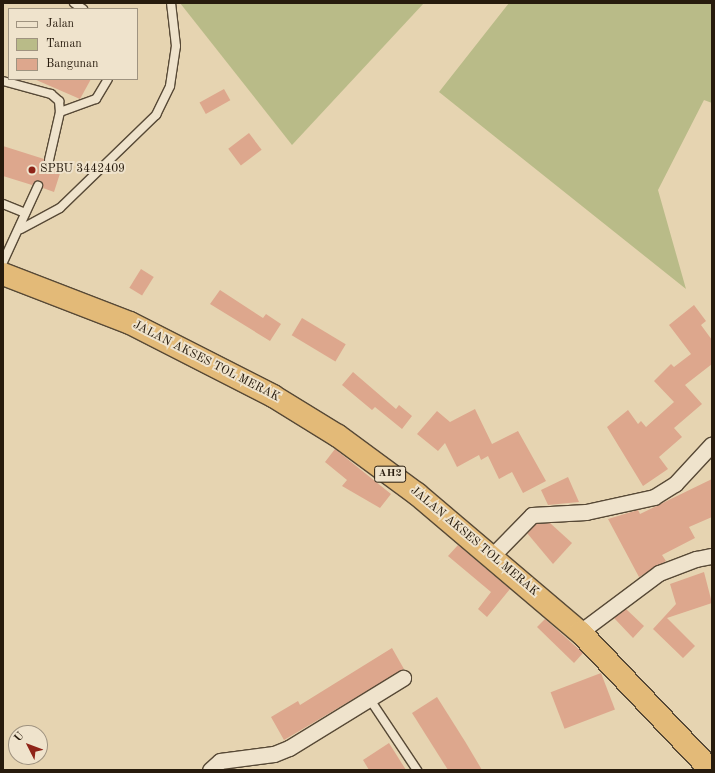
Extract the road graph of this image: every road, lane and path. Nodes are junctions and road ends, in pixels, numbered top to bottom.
1 (171, 3) edge
2 (108, 80) edge
3 (3, 81) edge
4 (60, 112) junction
5 (49, 160) dead end
6 (38, 186) dead end
7 (3, 204) edge
8 (26, 213) junction
9 (20, 229) junction
10 (4, 273) edge
11 (712, 444) edge
12 (493, 555) junction
13 (712, 556) edge
14 (580, 632) junction
15 (404, 678) dead end
16 (369, 698) junction
17 (707, 768) edge
18 (210, 770) edge
19 (417, 770) edge

1 - 9 lane
2 - 4 lane
3 - 4 lane
4 - 5 lane
6 - 8 lane
7 - 8 lane
8 - 9 lane
9 - 10 lane
10 - 12 highway, JALAN AKSES TOL MERAK / AH2
11 - 12 street
12 - 14 highway, JALAN AKSES TOL MERAK / AH2
13 - 14 street
14 - 17 highway, JALAN AKSES TOL MERAK / AH2
15 - 16 street
16 - 18 street
16 - 19 lane

